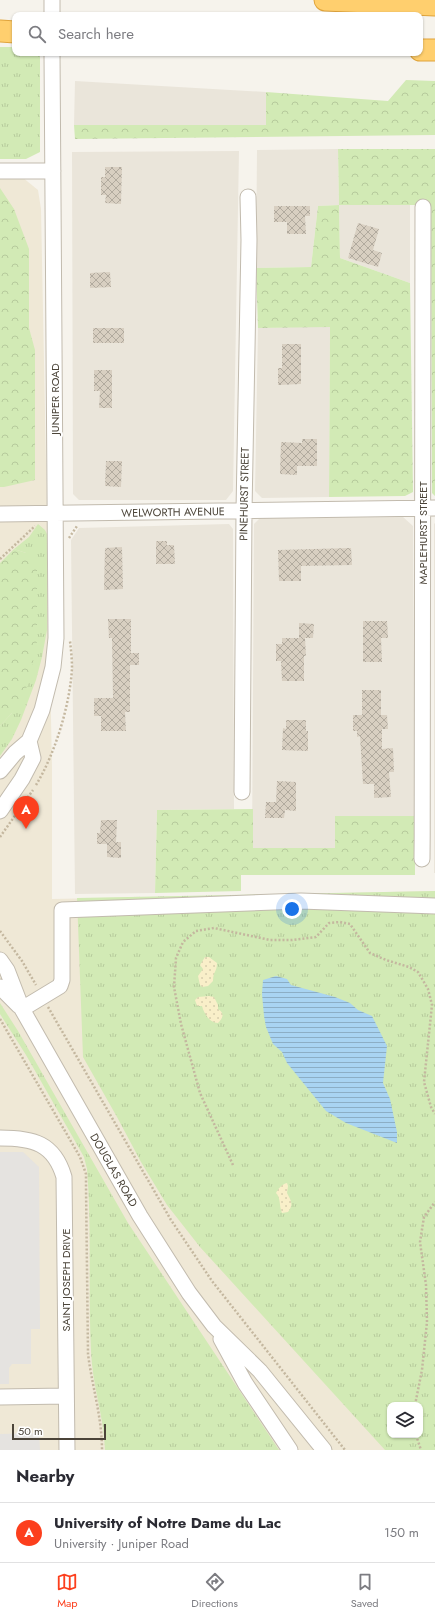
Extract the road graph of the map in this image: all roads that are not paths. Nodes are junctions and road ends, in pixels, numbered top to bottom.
1 (52, 0) edge
2 (326, 0) edge
3 (435, 5) edge
4 (52, 12) edge
5 (0, 31) edge
6 (12, 32) edge
7 (423, 50) edge
8 (435, 50) edge
9 (52, 56) edge
10 (0, 171) edge
11 (53, 171) junction
12 (248, 197) dead end
13 (423, 207) dead end
14 (429, 508) edge
15 (244, 511) junction
16 (0, 514) edge
17 (56, 514) junction
18 (29, 740) junction
19 (0, 770) edge
20 (242, 792) dead end
21 (6, 816) edge
22 (422, 859) dead end
23 (435, 906) edge
24 (0, 960) edge
25 (0, 987) edge
26 (22, 1009) junction
27 (0, 1138) edge
28 (214, 1326) junction
29 (66, 1396) junction
30 (0, 1397) edge
31 (67, 1450) edge
32 (290, 1450) edge
33 (324, 1450) edge

1 - 4 street
2 - 3 highway
5 - 6 highway
7 - 8 highway
9 - 11 street, JUNIPER ROAD
10 - 11 street
11 - 17 street, JUNIPER ROAD
12 - 15 street, PINEHURST STREET
13 - 14 street, MAPLEHURST STREET
14 - 15 street, WELWORTH AVENUE
14 - 22 street, MAPLEHURST STREET
15 - 17 street, WELWORTH AVENUE
15 - 20 street, PINEHURST STREET
16 - 17 street, WELWORTH AVENUE
17 - 18 street, JUNIPER ROAD
18 - 19 street, JUNIPER ROAD
18 - 21 street
23 - 26 street
24 - 26 street, DOUGLAS ROAD
25 - 26 street, DOUGLAS ROAD
26 - 28 street, DOUGLAS ROAD
27 - 29 street, SAINT JOSEPH DRIVE
28 - 32 street, DOUGLAS ROAD
28 - 33 street, DOUGLAS ROAD
29 - 30 street
29 - 31 street, SAINT JOSEPH DRIVE

